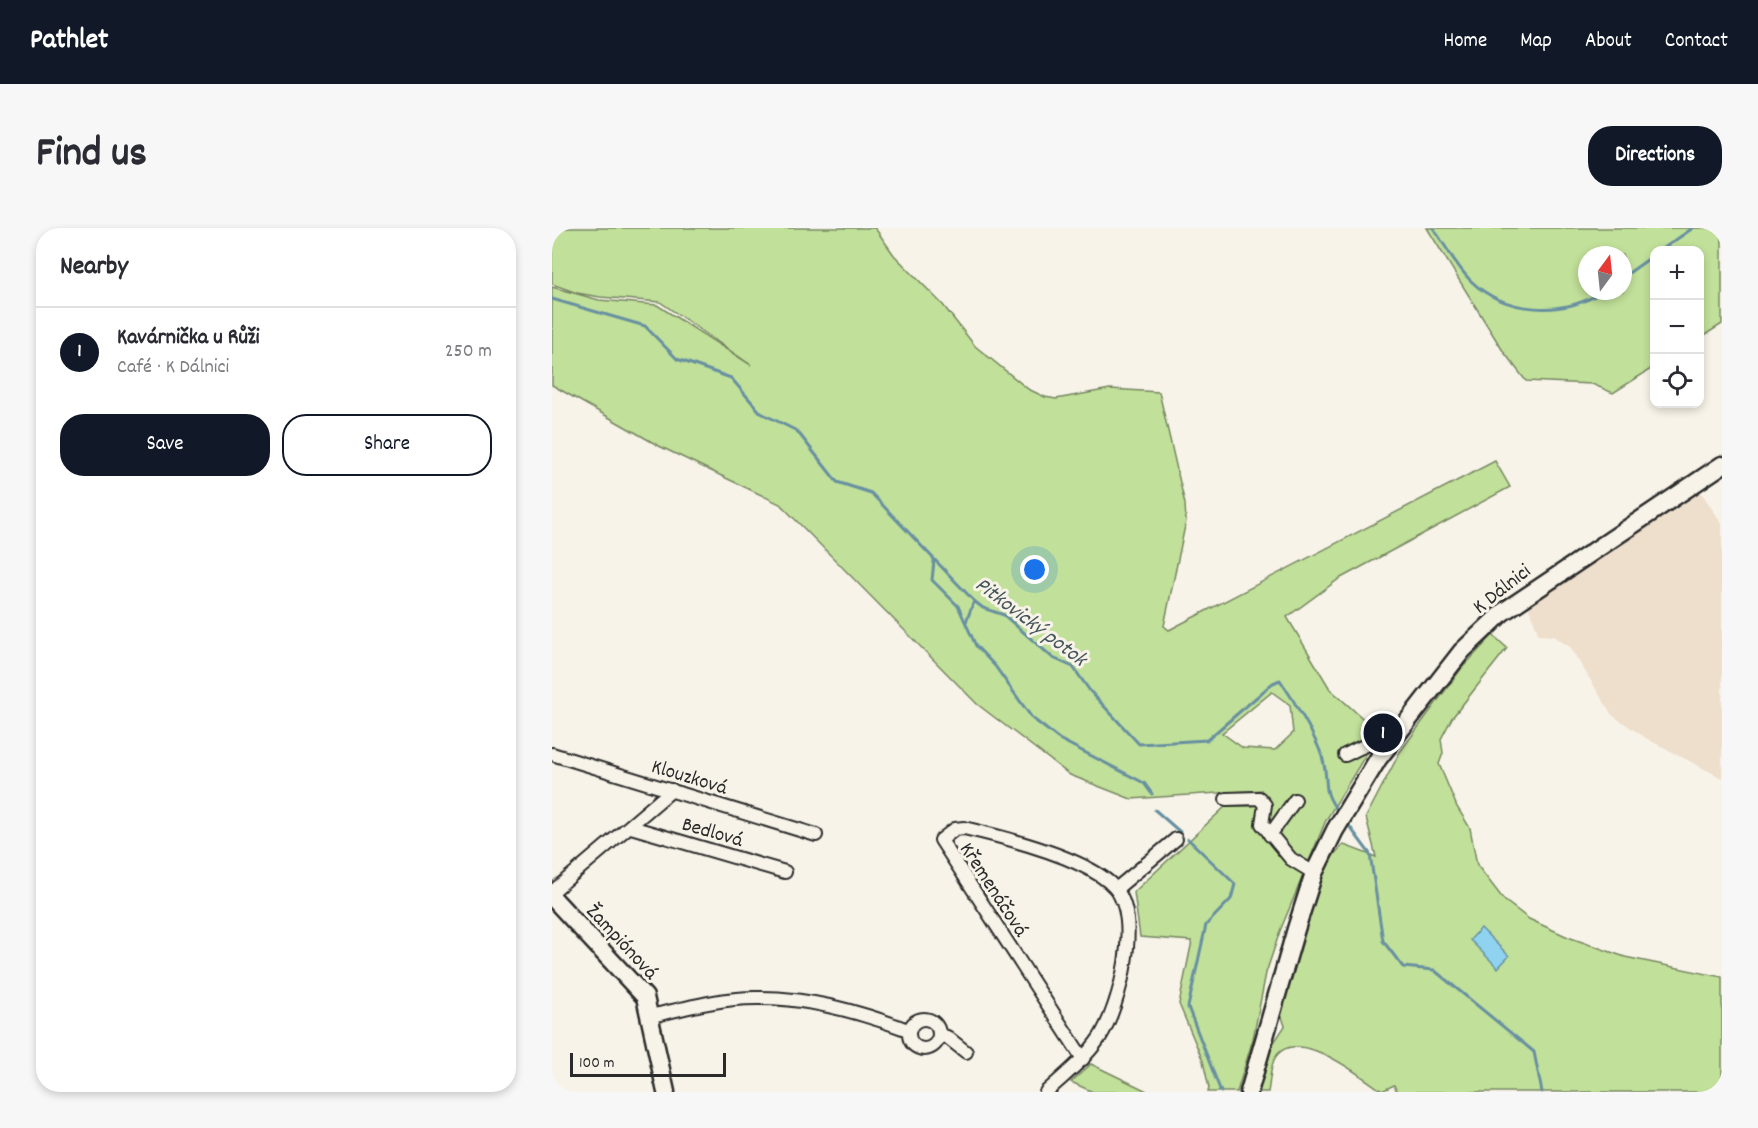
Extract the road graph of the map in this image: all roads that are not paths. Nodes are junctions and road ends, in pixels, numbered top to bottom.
1 (1722, 465) edge
2 (1389, 746) junction
3 (552, 754) edge
4 (1346, 755) dead end
5 (672, 790) junction
6 (1226, 799) dead end
7 (1295, 800) dead end
8 (631, 827) junction
9 (816, 835) dead end
10 (1270, 835) junction
11 (1176, 839) dead end
12 (785, 872) dead end
13 (1314, 873) junction
14 (1116, 889) junction
15 (552, 894) edge
16 (651, 1016) junction
17 (908, 1030) junction
18 (939, 1034) junction
19 (966, 1052) dead end
20 (1083, 1059) junction
21 (666, 1092) edge
22 (1046, 1092) edge
23 (1249, 1092) edge

1 - 2 street, K Dálnici
2 - 4 street
2 - 13 street, K Dálnici
3 - 5 street, Klouzková
5 - 8 street, Bedlová
5 - 9 street, Klouzková
6 - 10 street
7 - 10 street
8 - 12 street, Bedlová
8 - 15 street, Bedlová
10 - 13 street
11 - 14 street
13 - 23 street, K Dálnici
14 - 20 street
14 - 20 street, Křemenáčová
15 - 16 street, Žampiónová
16 - 17 street
16 - 21 street, Žampiónová
17 - 18 street
17 - 18 street
18 - 19 street
20 - 22 street

